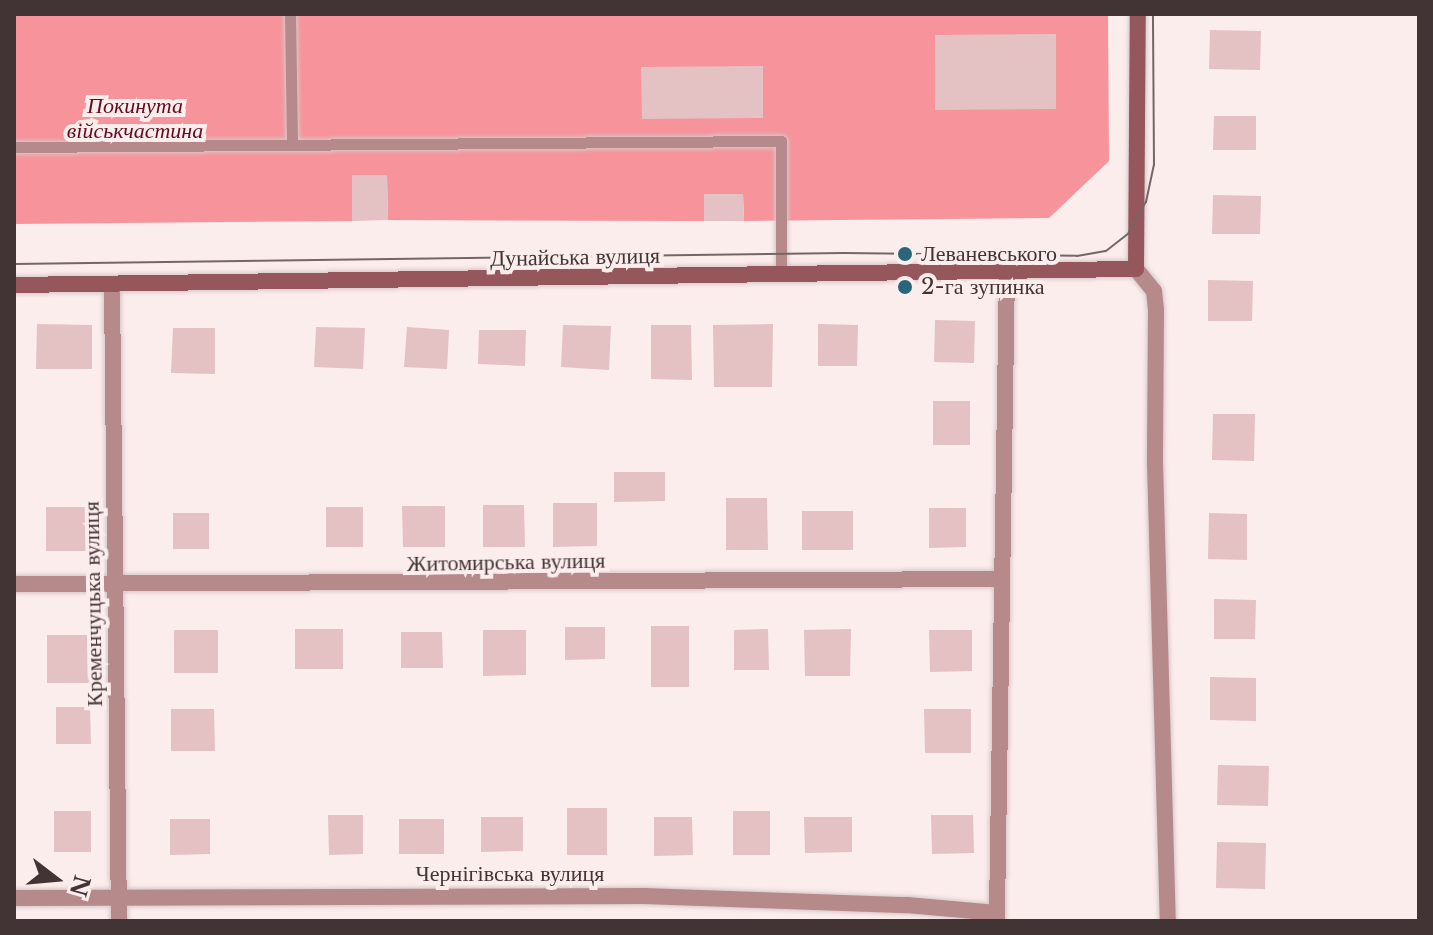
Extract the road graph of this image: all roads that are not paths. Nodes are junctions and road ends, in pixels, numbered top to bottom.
1 (290, 14) edge
2 (1138, 14) edge
3 (292, 145) junction
4 (14, 147) edge
5 (1136, 269) junction
6 (1007, 272) junction
7 (781, 276) junction
8 (14, 285) edge
9 (112, 287) junction
10 (999, 579) junction
11 (14, 584) edge
12 (114, 584) junction
13 (119, 896) junction
14 (14, 898) edge
15 (997, 917) edge
16 (119, 921) edge
17 (1168, 921) edge

1 - 3 lane
2 - 5 street
3 - 4 lane
3 - 7 lane
5 - 6 street, Дунайська вулиця
5 - 17 street
6 - 7 street, Дунайська вулиця
6 - 10 street
7 - 9 street, Дунайська вулиця
8 - 9 street, Дунайська вулиця
9 - 12 street, Кременчуцька вулиця
10 - 12 street, Житомирська вулиця
10 - 15 street
11 - 12 street, Житомирська вулиця
12 - 13 street, Кременчуцька вулиця
13 - 14 street, Чернігівська вулиця
13 - 15 street, Чернігівська вулиця
13 - 16 street, Кременчуцька вулиця

